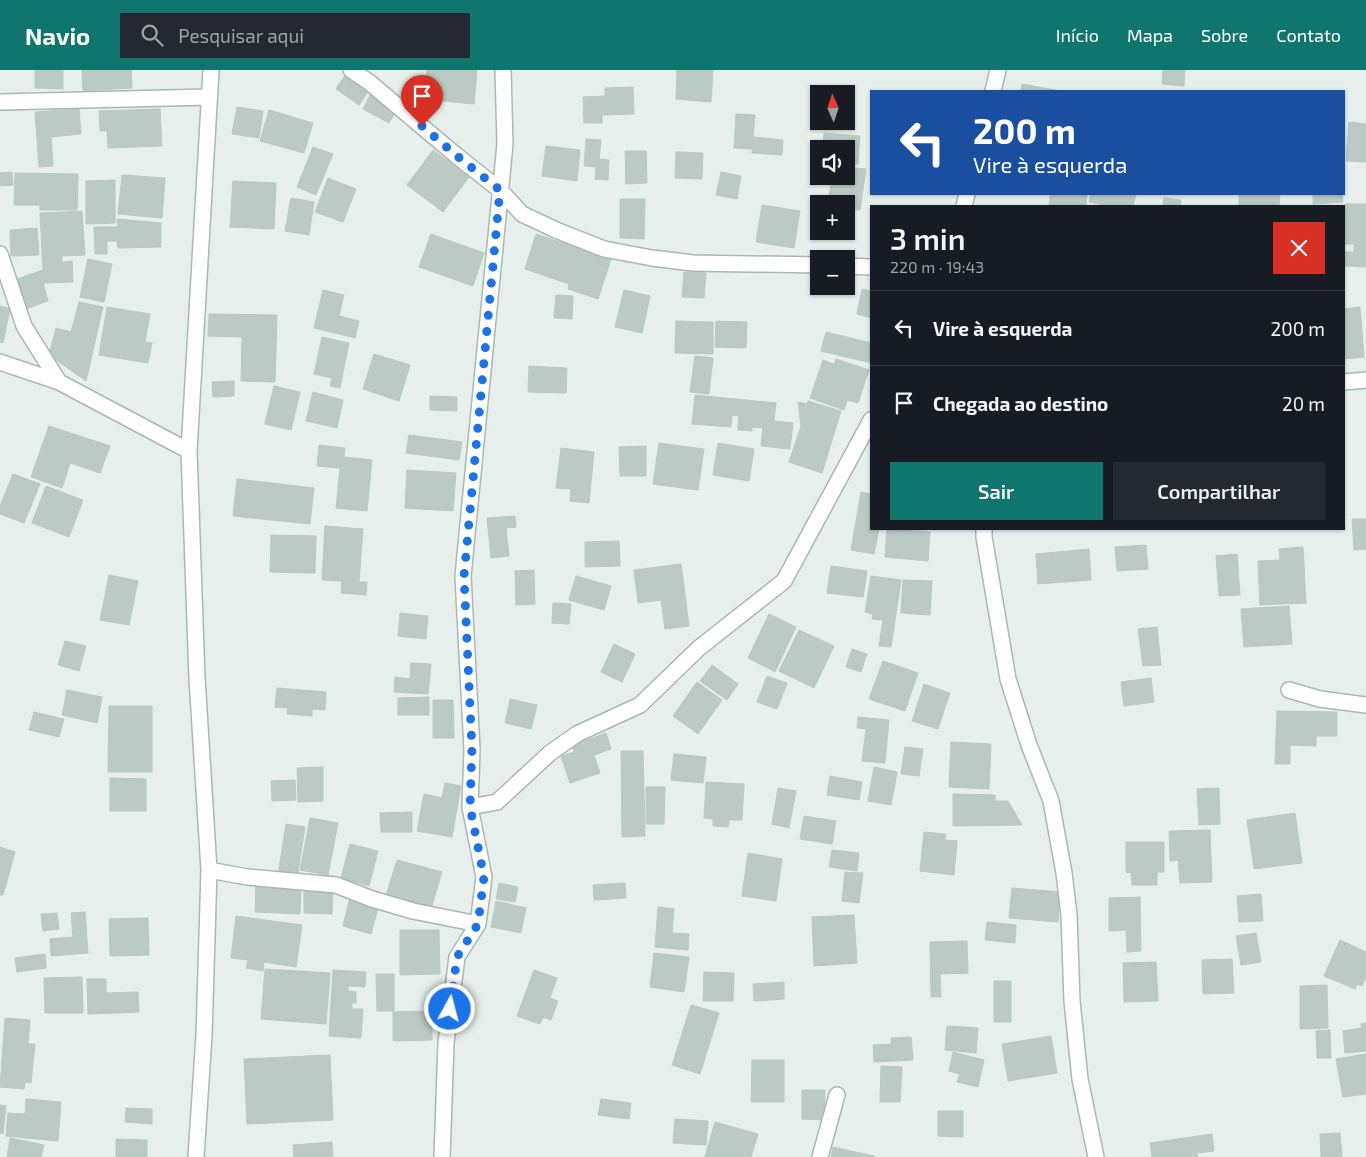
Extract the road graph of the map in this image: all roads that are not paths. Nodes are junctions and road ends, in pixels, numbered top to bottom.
1 (211, 70) edge
2 (351, 70) edge
3 (503, 70) edge
4 (998, 70) edge
5 (992, 90) edge
6 (209, 97) junction
7 (0, 102) edge
8 (500, 190) junction
9 (0, 254) edge
10 (810, 265) edge
11 (855, 266) edge
12 (870, 267) edge
13 (0, 362) edge
14 (1366, 380) edge
15 (59, 382) junction
16 (1345, 382) edge
17 (870, 422) edge
18 (189, 451) junction
19 (984, 530) edge
20 (1289, 690) dead end
21 (1366, 705) edge
22 (470, 807) junction
23 (209, 870) junction
24 (478, 924) junction
25 (837, 1095) dead end
26 (196, 1157) edge
27 (442, 1157) edge
28 (820, 1157) edge
29 (1096, 1157) edge

1 - 6 street
2 - 8 street
3 - 8 street
4 - 5 street
6 - 7 street
6 - 18 street
8 - 10 street
8 - 22 street
9 - 15 street
11 - 12 street
13 - 15 street
14 - 16 street
15 - 18 street
17 - 22 street
18 - 23 street
19 - 29 street
20 - 21 street
22 - 24 street
23 - 24 street
23 - 26 street
24 - 27 street
25 - 28 street

